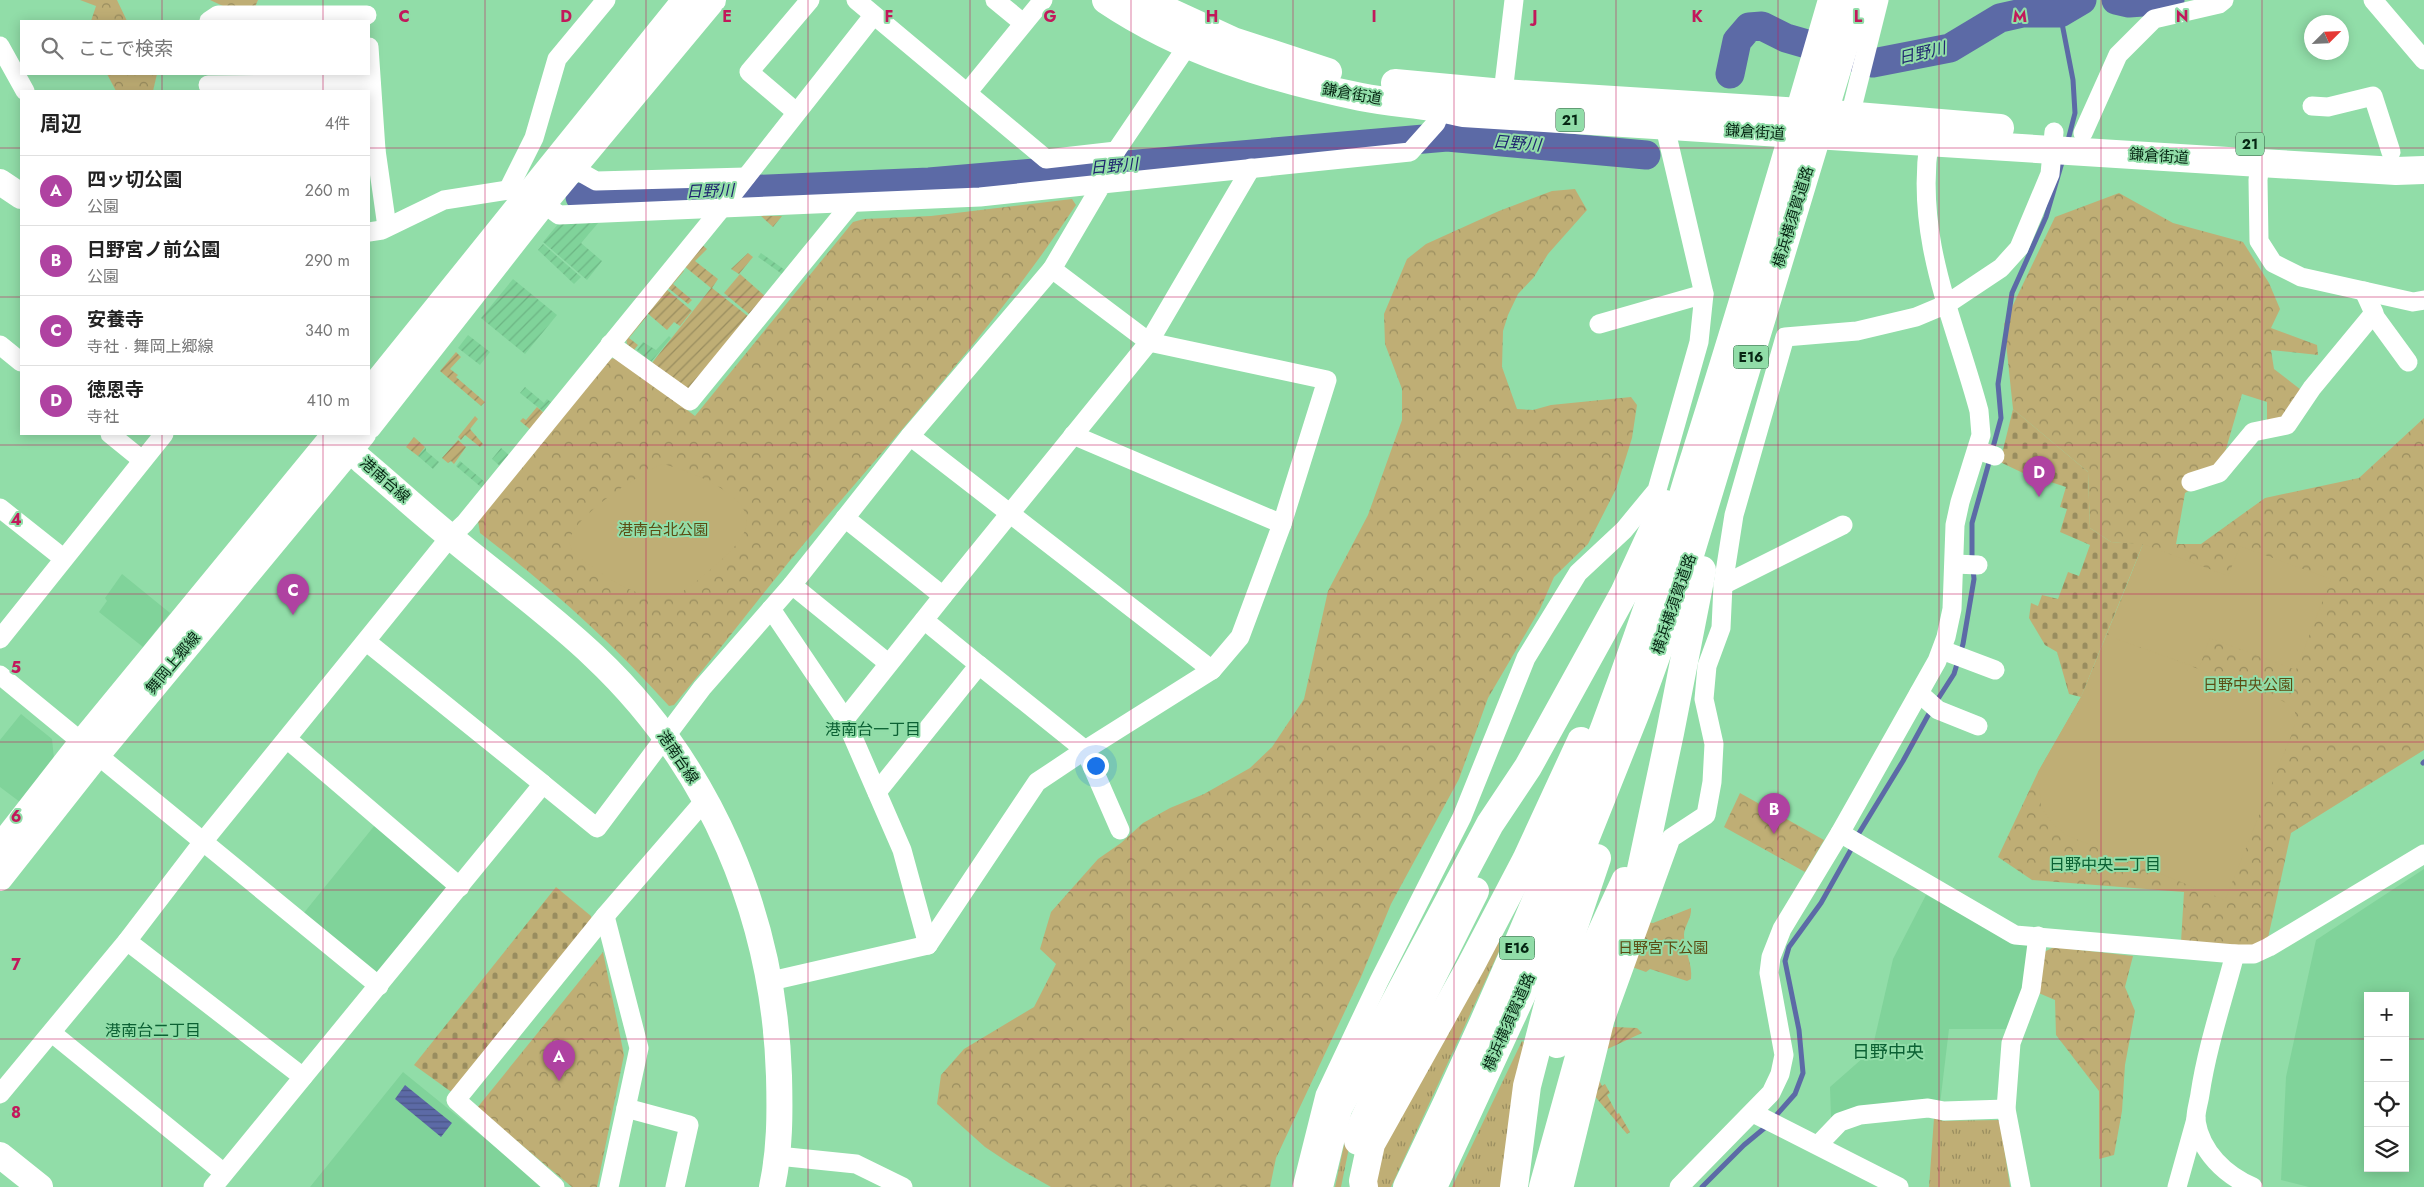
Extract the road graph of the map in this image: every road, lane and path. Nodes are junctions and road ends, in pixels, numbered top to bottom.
1 (606, 0) edge
2 (685, 0) edge
3 (713, 0) edge
4 (810, 0) edge
5 (856, 0) edge
6 (995, 0) edge
7 (1043, 0) edge
8 (1106, 0) edge
9 (1144, 0) edge
10 (1514, 0) edge
11 (1832, 0) edge
12 (1858, 0) edge
13 (1879, 0) edge
14 (2224, 0) edge
15 (2373, 0) edge
16 (367, 12) edge
17 (873, 16) junction
18 (210, 20) edge
19 (1023, 23) junction
20 (1188, 45) junction
21 (0, 46) edge
22 (2422, 53) edge
23 (370, 65) edge
24 (208, 83) edge
25 (371, 83) junction
26 (24, 90) edge
27 (967, 93) junction
28 (1503, 94) junction
29 (2312, 106) dead end
30 (1442, 107) junction
31 (796, 112) junction
32 (1836, 122) junction
33 (1786, 123) junction
34 (1665, 127) junction
35 (2065, 140) junction
36 (1929, 142) junction
37 (372, 150) edge
38 (1116, 152) junction
39 (2391, 152) junction
40 (2424, 152) edge
41 (2260, 163) junction
42 (573, 168) junction
43 (1251, 168) junction
44 (2424, 170) edge
45 (745, 178) junction
46 (1102, 184) junction
47 (526, 196) junction
48 (851, 204) junction
49 (722, 208) junction
50 (387, 228) junction
51 (370, 232) edge
52 (1052, 269) junction
53 (2364, 291) junction
54 (1704, 294) junction
55 (2424, 300) edge
56 (1947, 304) junction
57 (2373, 314) junction
58 (1599, 324) dead end
59 (1148, 342) junction
60 (610, 344) junction
61 (0, 345) edge
62 (20, 361) edge
63 (2408, 362) dead end
64 (370, 391) edge
65 (370, 425) edge
66 (111, 435) edge
67 (163, 435) edge
68 (910, 436) junction
69 (1073, 436) junction
70 (338, 438) edge
71 (142, 460) junction
72 (2191, 482) dead end
73 (0, 508) edge
74 (1010, 515) junction
75 (845, 518) junction
76 (1282, 524) junction
77 (1843, 525) dead end
78 (450, 537) junction
79 (63, 558) junction
80 (792, 584) junction
81 (1723, 585) junction
82 (943, 596) junction
83 (771, 609) junction
84 (924, 620) junction
85 (0, 639) edge
86 (367, 642) junction
87 (1952, 654) junction
88 (888, 663) junction
89 (979, 666) junction
90 (1212, 670) junction
91 (1995, 670) dead end
92 (0, 675) edge
93 (1927, 701) junction
94 (1617, 703) junction
95 (845, 719) junction
96 (1978, 726) dead end
97 (666, 735) junction
98 (287, 739) junction
99 (90, 748) junction
100 (1084, 750) junction
101 (1528, 767) junction
102 (543, 784) junction
103 (877, 792) junction
104 (706, 799) junction
105 (1120, 830) dead end
106 (1843, 834) junction
107 (1647, 837) junction
108 (202, 843) junction
109 (0, 847) edge
110 (2424, 854) edge
111 (0, 878) edge
112 (460, 887) junction
113 (605, 916) junction
114 (2038, 936) junction
115 (127, 941) junction
116 (928, 945) junction
117 (2235, 954) junction
118 (771, 981) junction
119 (379, 986) junction
120 (52, 1033) junction
121 (303, 1077) junction
122 (0, 1094) edge
123 (626, 1108) junction
124 (2006, 1110) junction
125 (1757, 1115) junction
126 (2196, 1119) junction
127 (1818, 1146) junction
128 (0, 1155) edge
129 (778, 1156) junction
130 (219, 1180) edge
131 (40, 1187) edge
132 (555, 1187) edge
133 (609, 1187) edge
134 (675, 1187) edge
135 (772, 1187) edge
136 (903, 1187) edge
137 (1302, 1187) edge
138 (1319, 1187) edge
139 (1350, 1187) edge
140 (1364, 1187) edge
141 (1407, 1187) edge
142 (1433, 1187) edge
143 (1515, 1187) edge
144 (1543, 1187) edge
145 (1564, 1187) edge
146 (1680, 1187) edge
147 (1899, 1187) edge
148 (2021, 1187) edge
149 (2177, 1187) edge
150 (2253, 1187) edge

1 - 47 street
2 - 47 street
3 - 42 street
4 - 31 street
5 - 17 street
6 - 19 street
7 - 19 street
8 - 20 main road, 鎌倉街道 / 21
9 - 30 main road, 鎌倉街道 / 21
10 - 28 street
11 - 94 main road, 横浜横須賀道路 / E16
12 - 94 main road, 横浜横須賀道路 / E16
13 - 32 street
14 - 35 street
15 - 22 street
16 - 18 street
17 - 27 street
17 - 31 street
19 - 27 street
20 - 30 main road, 鎌倉街道 / 21
20 - 38 street
21 - 26 street
23 - 25 street
24 - 25 street
25 - 37 street
27 - 38 street
28 - 30 main road, 鎌倉街道 / 21
28 - 33 main road, 鎌倉街道 / 21
29 - 39 street
30 - 34 main road, 鎌倉街道 / 21
30 - 43 street
31 - 45 street
32 - 33 main road, 鎌倉街道 / 21
32 - 35 main road, 鎌倉街道 / 21
32 - 36 main road, 鎌倉街道 / 21
32 - 107 main road
33 - 34 main road, 鎌倉街道 / 21
33 - 101 main road
34 - 54 street
35 - 36 main road, 鎌倉街道 / 21
35 - 39 main road, 鎌倉街道 / 21
35 - 41 main road, 鎌倉街道 / 21
35 - 56 street
36 - 56 street
37 - 50 street
38 - 46 street
39 - 40 main road, 鎌倉街道 / 21
41 - 44 main road, 鎌倉街道 / 21
41 - 53 street
42 - 45 street
42 - 47 street
43 - 46 street
43 - 59 street
45 - 49 street
46 - 48 street
46 - 52 street
47 - 49 street
47 - 50 street
47 - 64 street
47 - 65 street
48 - 49 street
48 - 60 street
49 - 60 street
50 - 51 street
52 - 59 street
52 - 68 street
53 - 55 street
53 - 57 street
54 - 58 street
54 - 137 street
56 - 81 street
56 - 87 street
57 - 63 street
57 - 72 street
59 - 69 street
59 - 76 street
60 - 78 street
61 - 62 street
66 - 71 street
67 - 71 street
68 - 74 street
68 - 75 street
69 - 74 street
69 - 76 street
70 - 78 street, 港南台線
70 - 99 street, 舞岡上郷線
71 - 79 street
73 - 79 street
74 - 82 street
74 - 90 street
75 - 80 street
75 - 82 street
76 - 90 street
77 - 81 street
78 - 86 street
78 - 97 street, 港南台線
79 - 85 street
80 - 83 street
80 - 88 street
81 - 145 street
82 - 84 street
83 - 95 street
83 - 97 street
84 - 88 street
84 - 89 street
86 - 98 street
86 - 102 street
87 - 91 street
87 - 93 street
88 - 95 street
89 - 100 street
89 - 103 street
90 - 100 street
92 - 99 street
93 - 96 street
93 - 106 street
94 - 140 main road
94 - 141 main road, 横浜横須賀道路 / E16
94 - 142 main road, 横浜横須賀道路 / E16
94 - 143 main road
95 - 103 street
97 - 102 street
97 - 104 street, 港南台線
98 - 108 street
98 - 112 street
99 - 108 street
99 - 109 street, 舞岡上郷線
99 - 111 street, 舞岡上郷線
100 - 105 street
100 - 116 street
101 - 138 main road
101 - 139 main road
102 - 112 street
103 - 116 street
104 - 113 street
104 - 118 street, 港南台線
106 - 114 street
106 - 125 street
107 - 143 main road
107 - 144 main road
108 - 115 street
108 - 119 street
110 - 117 street
112 - 119 street
113 - 123 street
113 - 132 street
114 - 117 street
114 - 124 street
115 - 120 street
115 - 121 street
116 - 118 street
117 - 126 street
118 - 129 street, 港南台線
119 - 121 street
120 - 122 street
120 - 130 street
121 - 130 street
123 - 133 street
123 - 134 street
124 - 127 street
124 - 148 street
125 - 127 street
125 - 146 street
126 - 149 street
126 - 150 street
127 - 147 street
128 - 131 street
129 - 135 street, 港南台線
129 - 136 street

